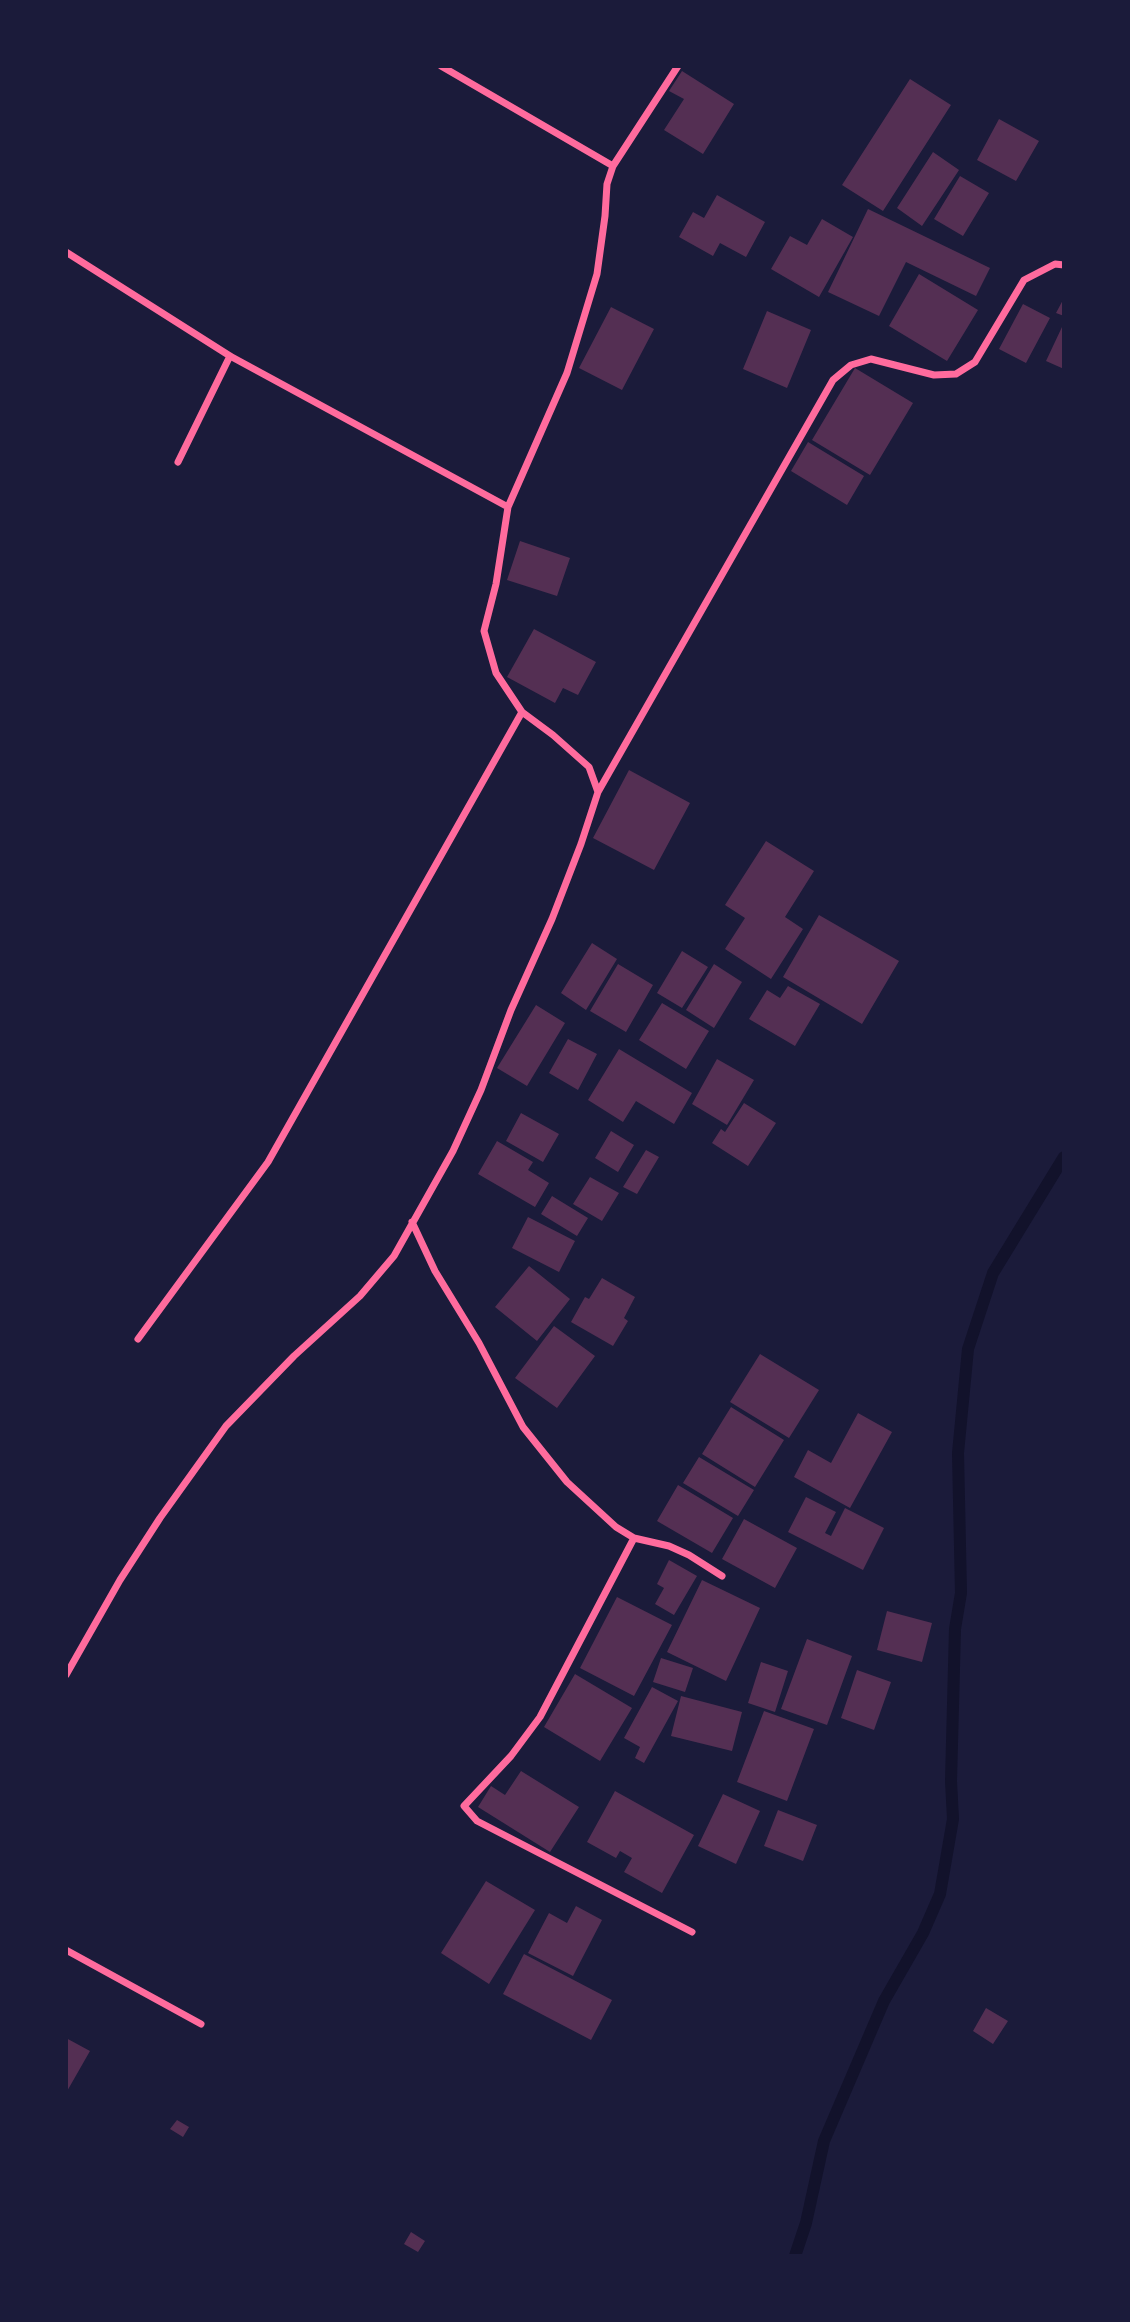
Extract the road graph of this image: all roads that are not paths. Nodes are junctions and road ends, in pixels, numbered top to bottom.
1 (441, 66) edge
2 (678, 66) edge
3 (613, 166) junction
4 (66, 252) edge
5 (1063, 265) edge
6 (230, 356) junction
7 (178, 462) dead end
8 (508, 507) junction
9 (522, 712) junction
10 (598, 792) junction
11 (412, 1222) junction
12 (138, 1339) dead end
13 (634, 1538) junction
14 (722, 1576) dead end
15 (66, 1675) edge
16 (692, 1933) dead end
17 (66, 1950) edge
18 (201, 2024) dead end

1 - 3 street
2 - 3 street
3 - 8 street
4 - 6 street
5 - 10 street
6 - 7 street
6 - 8 street
8 - 9 street
9 - 10 street
9 - 12 street
10 - 11 street
11 - 13 street
11 - 15 street
13 - 14 street
13 - 16 street
17 - 18 street

